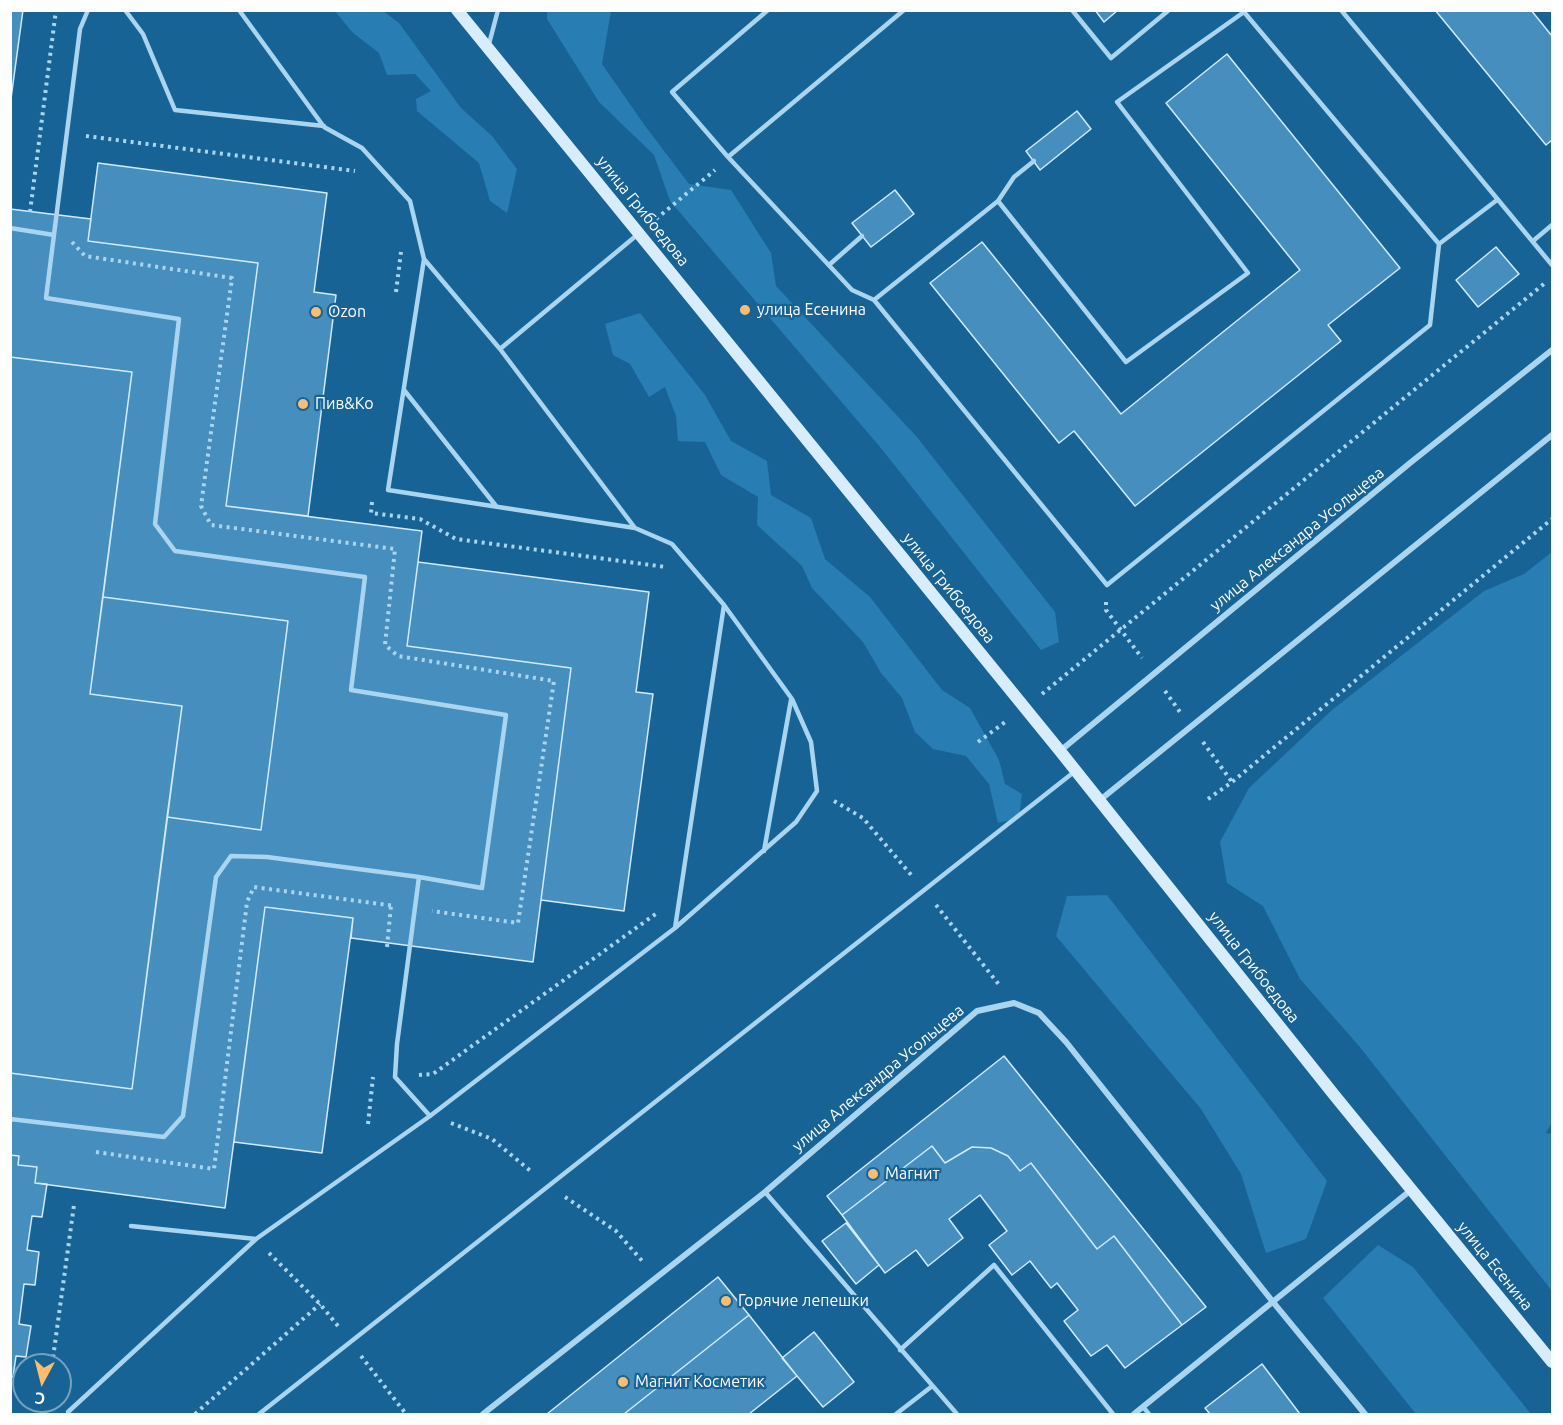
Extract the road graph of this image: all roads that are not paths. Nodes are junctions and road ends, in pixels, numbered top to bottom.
1 (88, 10) edge
2 (125, 10) edge
3 (239, 10) edge
4 (458, 10) edge
5 (498, 10) edge
6 (768, 10) edge
7 (904, 10) edge
8 (1072, 10) edge
9 (1169, 10) edge
10 (1341, 10) edge
11 (488, 46) junction
12 (324, 127) junction
13 (728, 157) junction
14 (1034, 161) dead end
15 (1497, 200) junction
16 (998, 201) junction
17 (1552, 225) edge
18 (10, 228) edge
19 (639, 233) junction
20 (54, 235) junction
21 (862, 236) dead end
22 (1533, 242) junction
23 (1439, 244) junction
24 (424, 259) junction
25 (829, 265) junction
26 (1552, 265) edge
27 (874, 300) junction
28 (500, 349) junction
29 (1552, 350) edge
30 (404, 390) junction
31 (1552, 435) edge
32 (496, 507) junction
33 (635, 528) junction
34 (724, 605) junction
35 (792, 699) junction
36 (1060, 751) junction
37 (1076, 770) junction
38 (1100, 800) junction
39 (764, 851) junction
40 (419, 878) junction
41 (675, 928) junction
42 (430, 1116) junction
43 (10, 1119) edge
44 (1411, 1190) junction
45 (765, 1192) junction
46 (131, 1226) dead end
47 (256, 1239) junction
48 (1272, 1302) junction
49 (900, 1350) junction
50 (1552, 1362) edge
51 (931, 1387) junction
52 (1143, 1407) junction
53 (72, 1408) edge
54 (259, 1414) edge
55 (483, 1414) edge
56 (896, 1414) edge
57 (957, 1414) edge
58 (1113, 1414) edge
59 (1134, 1414) edge
60 (1149, 1414) edge
61 (1365, 1414) edge

1 - 20 lane
2 - 12 lane
3 - 12 lane
4 - 11 main road, улица Грибоедова
5 - 11 lane
6 - 13 lane
7 - 13 lane
8 - 9 lane
10 - 15 lane
11 - 19 main road, улица Грибоедова
12 - 24 lane
13 - 25 lane
14 - 16 lane
15 - 22 lane
15 - 23 lane
16 - 23 lane
16 - 27 lane
17 - 22 lane
18 - 20 lane
19 - 28 lane
19 - 36 main road, улица Грибоедова
20 - 40 lane
21 - 25 lane
22 - 26 lane
23 - 27 lane
24 - 28 lane
24 - 30 lane
25 - 27 lane
28 - 33 lane
29 - 36 street, улица Александра Усольцева
30 - 32 lane
30 - 32 lane
31 - 38 street
32 - 33 lane
33 - 34 lane
34 - 35 lane
34 - 41 lane
35 - 39 lane
35 - 39 lane
36 - 37 main road, улица Грибоедова
37 - 38 main road, улица Грибоедова
37 - 54 lane
38 - 44 main road, улица Грибоедова
39 - 41 lane
40 - 42 lane
40 - 43 lane
41 - 42 lane
42 - 47 lane
44 - 48 street
44 - 50 main road, улица Есенина
45 - 48 street, улица Александра Усольцева
45 - 49 lane
45 - 55 street, улица Александра Усольцева
46 - 47 lane
47 - 53 lane
48 - 52 street
48 - 61 street, улица Александра Усольцева
49 - 51 lane
49 - 58 lane
51 - 56 lane
51 - 57 lane
52 - 59 street
52 - 60 lane

